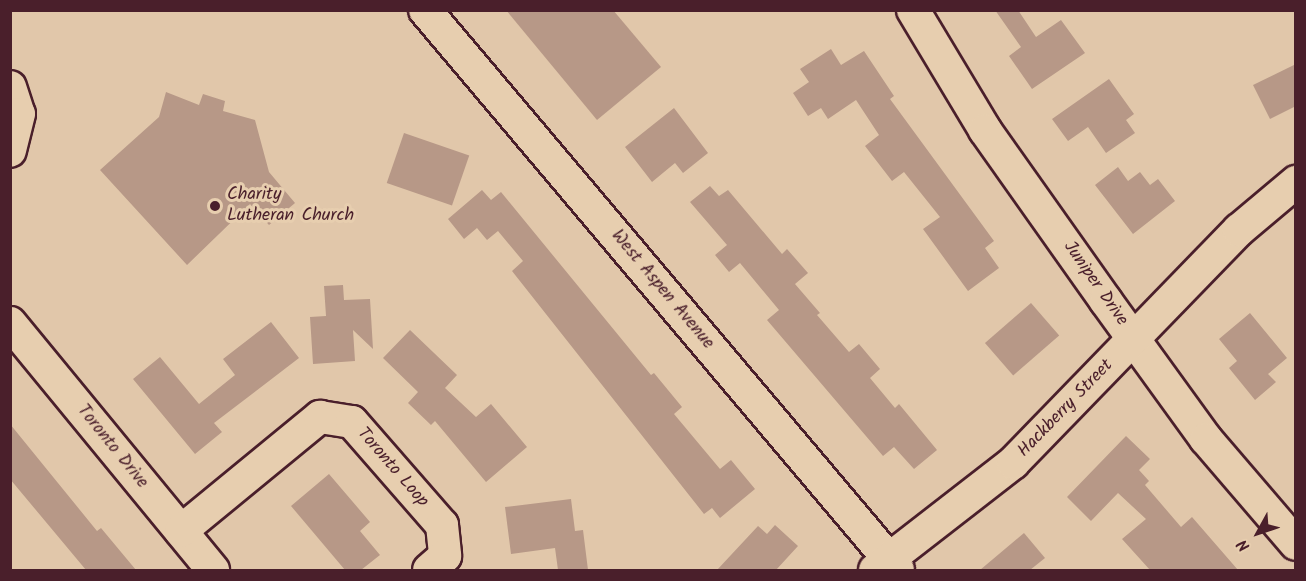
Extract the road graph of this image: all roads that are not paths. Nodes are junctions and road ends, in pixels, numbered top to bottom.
1 (425, 10) edge
2 (913, 10) edge
3 (10, 87) edge
4 (10, 151) edge
5 (1296, 182) edge
6 (10, 323) edge
7 (1134, 339) junction
8 (181, 531) junction
9 (1296, 544) edge
10 (887, 567) edge
11 (213, 570) edge
12 (429, 570) edge

1 - 10 street, West Aspen Avenue
2 - 7 street, Juniper Drive
3 - 4 street
5 - 7 street, Hackberry Street
6 - 8 street, Toronto Drive
7 - 9 street, Juniper Drive
7 - 10 street, Hackberry Street
8 - 11 street, Toronto Drive
8 - 12 street, Toronto Loop

